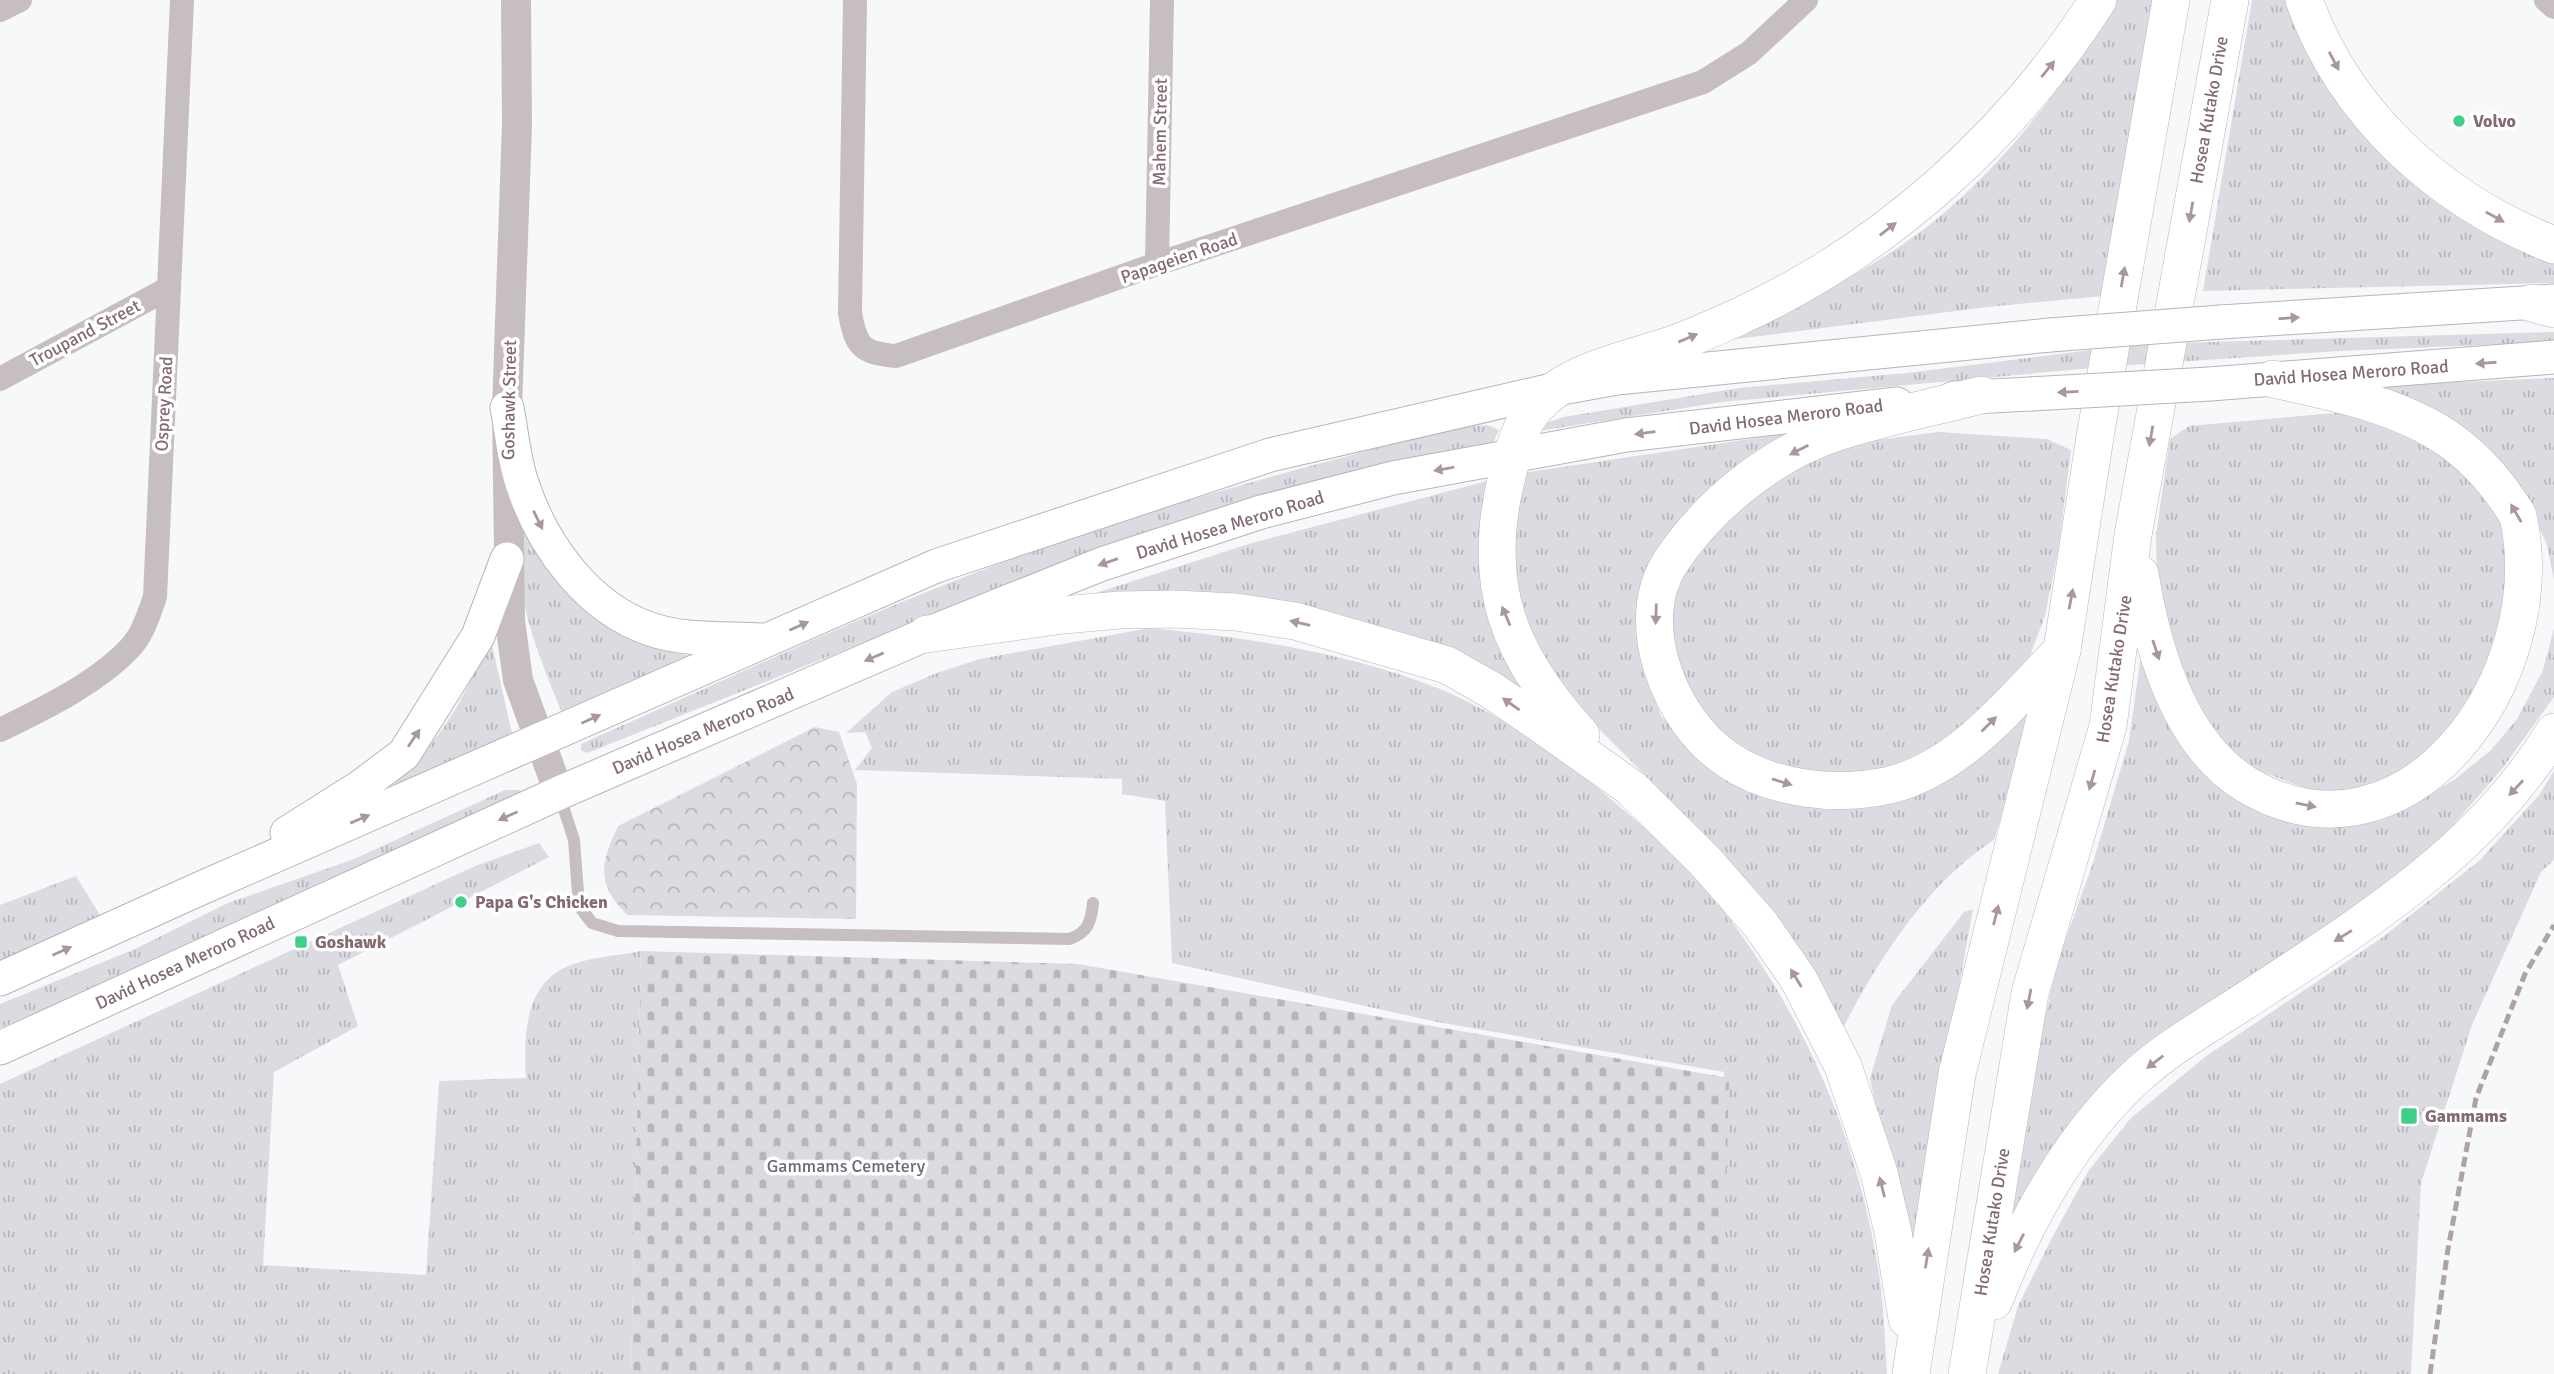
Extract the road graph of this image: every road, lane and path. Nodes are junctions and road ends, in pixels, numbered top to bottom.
1 (20, 0) edge
2 (182, 0) edge
3 (516, 0) edge
4 (855, 0) edge
5 (1162, 0) edge
6 (1806, 0) edge
7 (2098, 0) edge
8 (2171, 0) edge
9 (2230, 0) edge
10 (2304, 0) edge
11 (2546, 0) edge
12 (2554, 7) edge
13 (0, 10) edge
14 (2554, 244) edge
15 (1157, 264) junction
16 (169, 288) junction
17 (2546, 304) edge
18 (2554, 357) edge
19 (0, 379) edge
20 (2273, 379) junction
21 (1556, 388) junction
22 (1981, 395) junction
23 (508, 408) junction
24 (1512, 456) junction
25 (2133, 535) junction
26 (507, 559) junction
27 (927, 634) junction
28 (766, 641) junction
29 (2062, 650) junction
30 (0, 730) edge
31 (2554, 732) edge
32 (539, 742) junction
33 (1631, 788) junction
34 (559, 793) junction
35 (199, 888) junction
36 (1093, 903) dead end
37 (0, 979) edge
38 (0, 1048) edge
39 (1911, 1362) edge
40 (1967, 1373) edge

1 - 13 street
2 - 16 street, Osprey Road
3 - 23 street, Goshawk Street
4 - 15 street, Papageien Road
5 - 15 street, Mahem Street
6 - 15 street, Papageien Road
21 -> 7 main road
29 -> 8 main road
9 -> 25 main road, Hosea Kutako Drive
10 -> 14 main road
11 - 12 street
16 - 19 street, Troupand Street
16 - 30 street, Osprey Road
21 -> 17 main road, bridge
18 -> 20 main road, David Hosea Meroro Road
20 -> 22 main road, David Hosea Meroro Road, bridge
25 -> 20 main road
21 - 24 main road
28 -> 21 main road
22 -> 24 main road, David Hosea Meroro Road
22 -> 29 main road
23 - 26 street, Goshawk Street
23 -> 28 main road
24 -> 27 main road, David Hosea Meroro Road
33 -> 24 main road
25 -> 40 main road, Hosea Kutako Drive
26 - 32 street, Goshawk Street
35 -> 26 main road
33 -> 27 main road
27 -> 34 main road, David Hosea Meroro Road
32 -> 28 main road
39 -> 29 main road
31 -> 40 main road
32 - 34 street, Goshawk Street
35 -> 32 main road
39 -> 33 main road
34 - 36 lane
34 -> 38 main road, David Hosea Meroro Road
37 -> 35 main road

